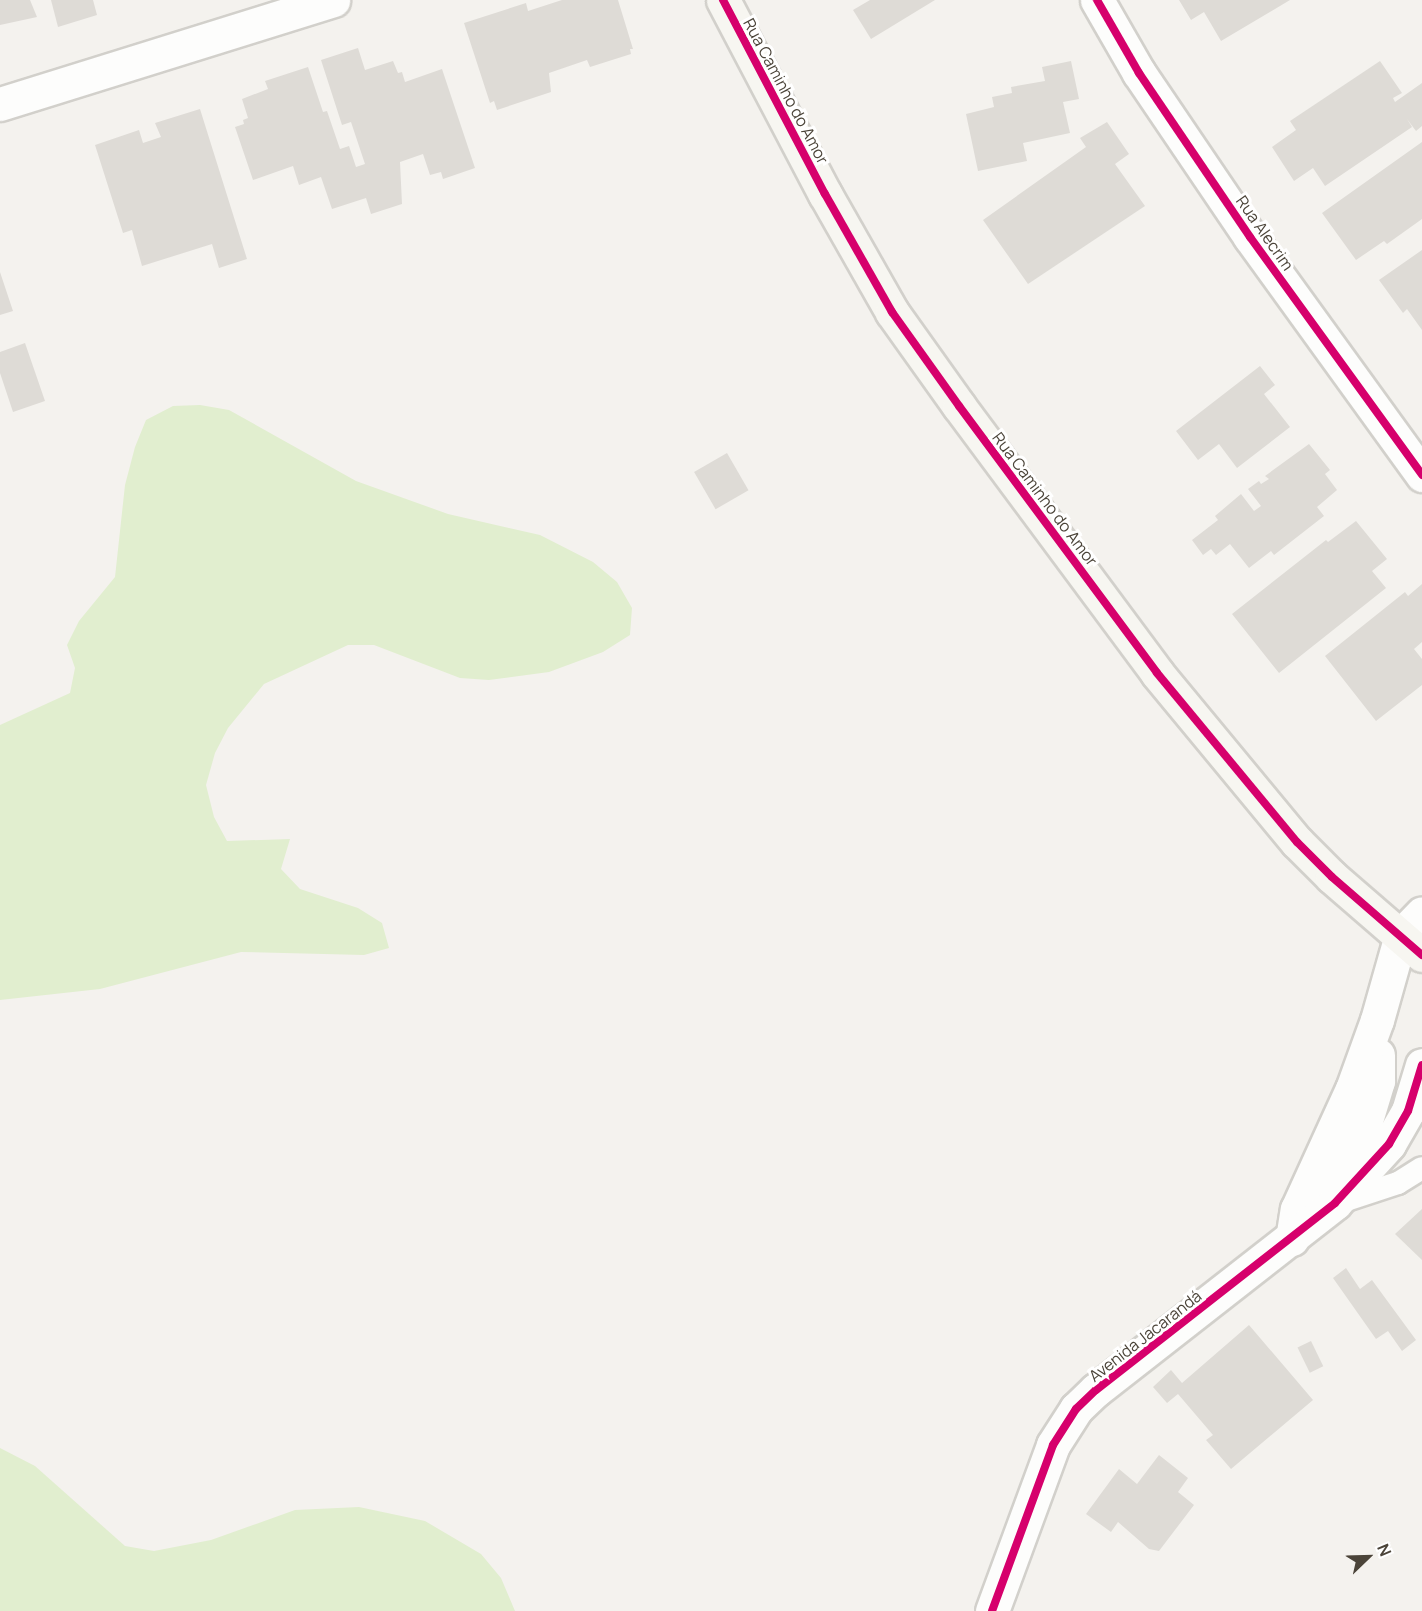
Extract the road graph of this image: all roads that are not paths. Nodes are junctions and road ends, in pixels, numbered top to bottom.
1 (333, 0) edge
2 (723, 0) edge
3 (1097, 0) edge
4 (0, 104) edge
5 (1422, 475) edge
6 (1415, 935) edge
7 (1422, 1065) edge
8 (1422, 1168) edge
9 (1335, 1203) junction
10 (1294, 1224) junction
11 (992, 1611) edge

1 - 4 street
2 - 6 street, Rua Caminho do Amor
3 - 5 street, Rua Alecrim
6 - 10 street
7 - 9 street, Avenida Jacarandá
8 - 9 lane
9 - 10 street, Avenida Jacarandá
10 - 11 street, Avenida Jacarandá

